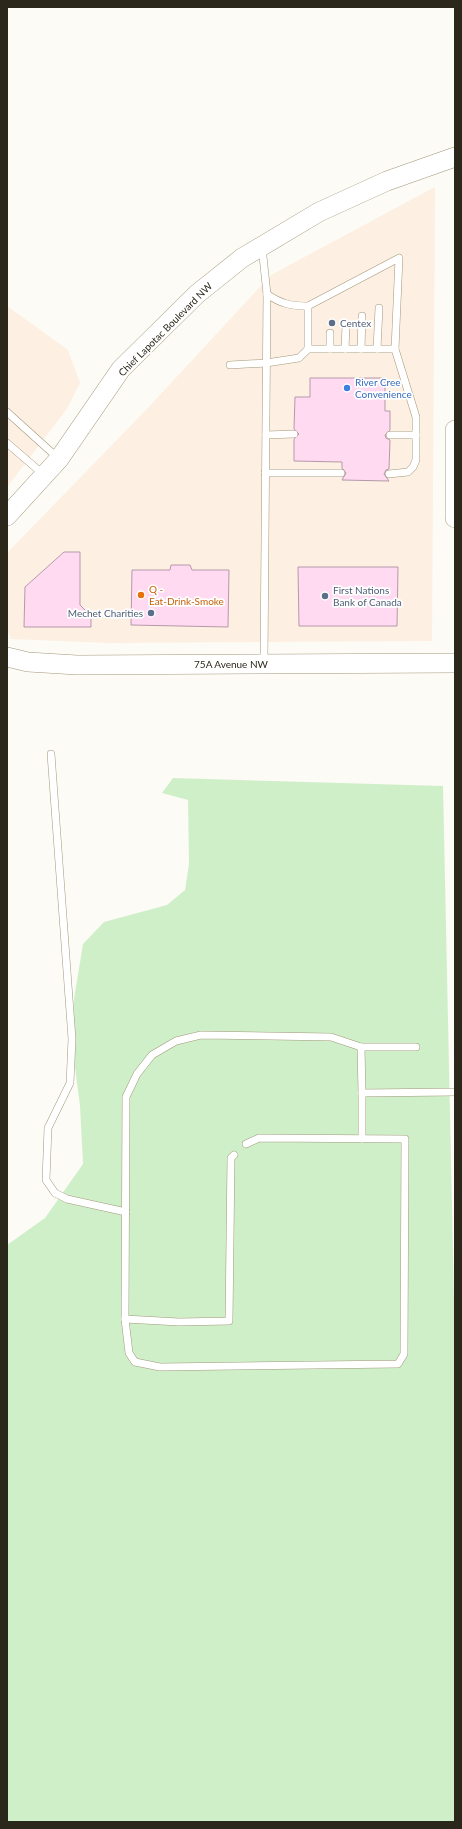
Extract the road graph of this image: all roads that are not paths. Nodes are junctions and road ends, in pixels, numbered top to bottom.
1 (455, 157) edge
2 (262, 245) junction
3 (267, 294) junction
4 (308, 306) junction
5 (378, 308) dead end
6 (362, 316) dead end
7 (346, 325) dead end
8 (330, 333) dead end
9 (308, 349) junction
10 (330, 349) junction
11 (345, 349) junction
12 (361, 349) junction
13 (377, 349) junction
14 (395, 349) junction
15 (266, 364) junction
16 (230, 365) dead end
17 (7, 412) edge
18 (455, 430) edge
19 (294, 434) dead end
20 (266, 435) junction
21 (390, 435) dead end
22 (416, 435) junction
23 (7, 443) edge
24 (59, 459) junction
25 (265, 473) junction
26 (342, 473) dead end
27 (389, 474) dead end
28 (45, 476) junction
29 (7, 516) edge
30 (455, 518) edge
31 (7, 657) edge
32 (455, 663) edge
33 (264, 664) junction
34 (51, 754) dead end
35 (362, 1047) junction
36 (416, 1047) dead end
37 (455, 1092) edge
38 (362, 1093) junction
39 (362, 1139) junction
40 (246, 1144) dead end
41 (234, 1155) dead end
42 (126, 1212) junction
43 (125, 1319) junction

1 - 2 street, Chief Lapotac Boulevard NW
2 - 3 lane
2 - 24 street, Chief Lapotac Boulevard NW
3 - 4 lane
3 - 15 lane
4 - 9 lane
4 - 14 lane
5 - 13 lane
6 - 12 lane
7 - 11 lane
8 - 10 lane
9 - 10 lane
9 - 15 lane
10 - 11 lane
11 - 12 lane
12 - 13 lane
13 - 14 lane
14 - 22 lane
15 - 16 lane
15 - 20 lane
17 - 24 lane
18 - 30 street
19 - 20 lane
20 - 25 lane
21 - 22 lane
22 - 27 lane
23 - 28 lane
24 - 28 street, Chief Lapotac Boulevard NW
25 - 26 lane
25 - 33 lane
28 - 29 street, Chief Lapotac Boulevard NW
31 - 33 street, 75A Avenue NW
32 - 33 street, 75A Avenue NW
34 - 42 lane
35 - 36 lane
35 - 38 lane
35 - 42 lane
37 - 38 lane
38 - 39 lane
39 - 40 lane
39 - 43 lane
41 - 43 lane
42 - 43 lane

